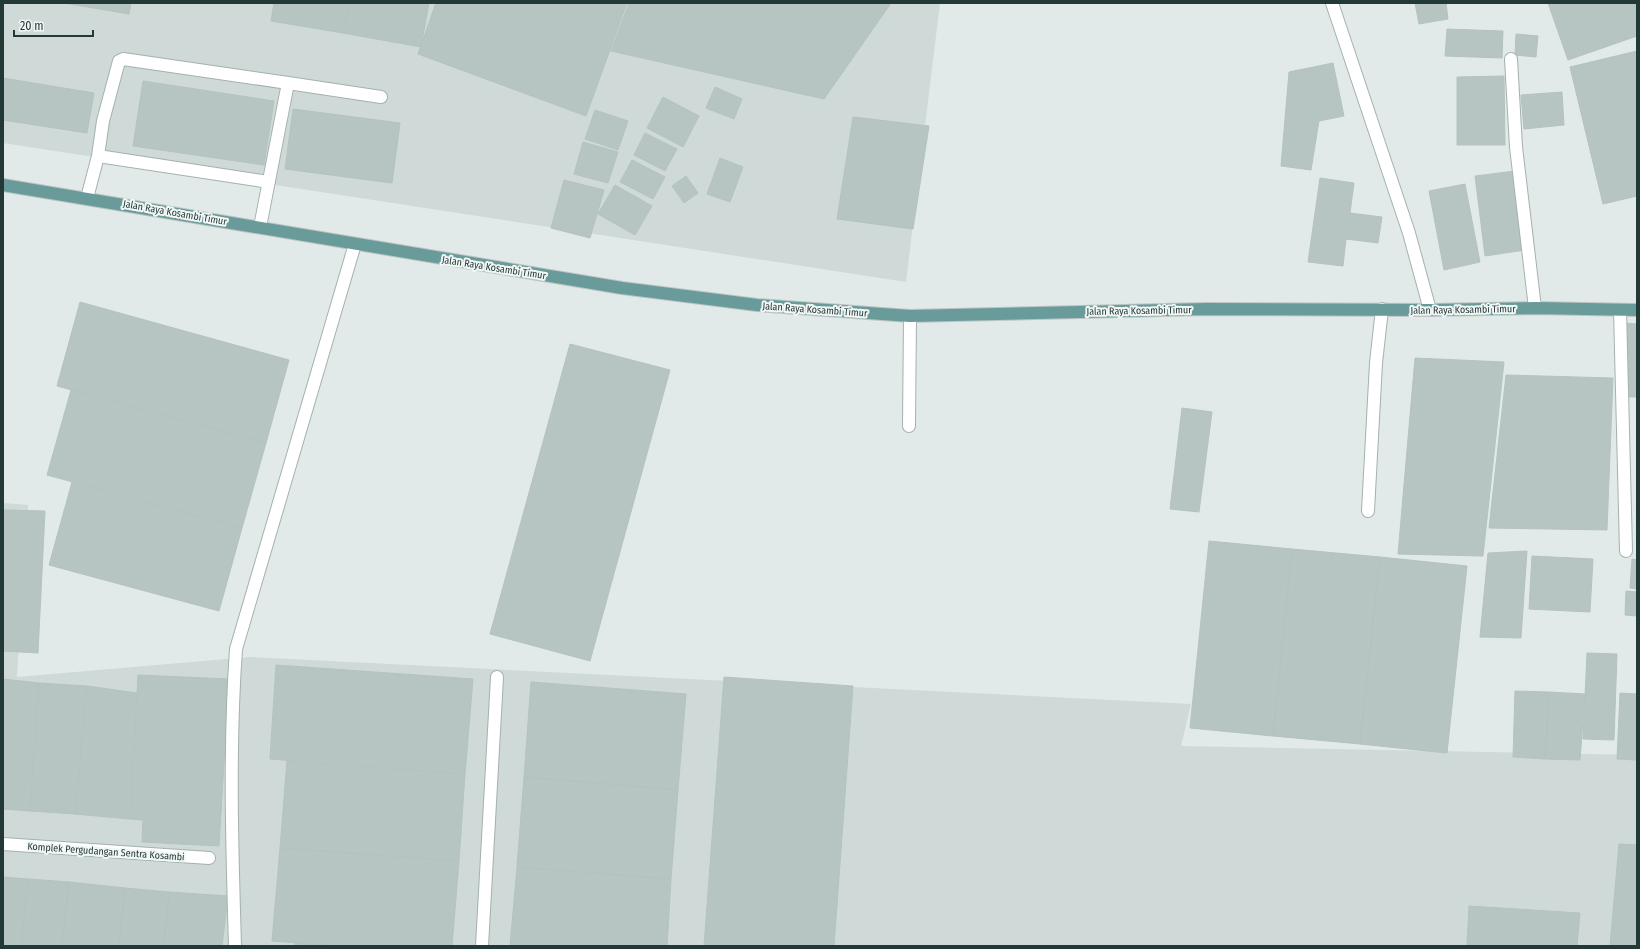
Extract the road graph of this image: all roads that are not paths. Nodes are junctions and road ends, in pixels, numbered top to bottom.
1 (1332, 3) edge
2 (1511, 59) dead end
3 (288, 83) junction
4 (381, 97) dead end
5 (98, 156) junction
6 (269, 182) junction
7 (3, 185) edge
8 (87, 198) junction
9 (260, 227) junction
10 (355, 244) junction
11 (1536, 308) junction
12 (1382, 310) junction
13 (1430, 310) junction
14 (1620, 310) junction
15 (1637, 310) edge
16 (910, 316) junction
17 (909, 426) dead end
18 (1368, 511) dead end
19 (1626, 551) dead end
20 (497, 677) dead end
21 (3, 844) edge
22 (209, 858) dead end
23 (236, 946) edge
24 (482, 946) edge

1 - 13 street
2 - 11 street
3 - 4 street
3 - 5 street
3 - 6 street
5 - 6 street
5 - 8 street
6 - 9 street
7 - 8 main road, Jalan Raya Kosambi Timur
8 - 9 main road, Jalan Raya Kosambi Timur
9 - 10 main road, Jalan Raya Kosambi Timur
10 - 16 main road, Jalan Raya Kosambi Timur
10 - 23 street
11 - 13 main road, Jalan Raya Kosambi Timur
11 - 14 main road, Jalan Raya Kosambi Timur
12 - 13 main road, Jalan Raya Kosambi Timur
12 - 16 main road, Jalan Raya Kosambi Timur
12 - 18 street
14 - 15 main road, Jalan Raya Kosambi Timur
14 - 19 street
16 - 17 street
20 - 24 street
21 - 22 street, Komplek Pergudangan Sentra Kosambi

